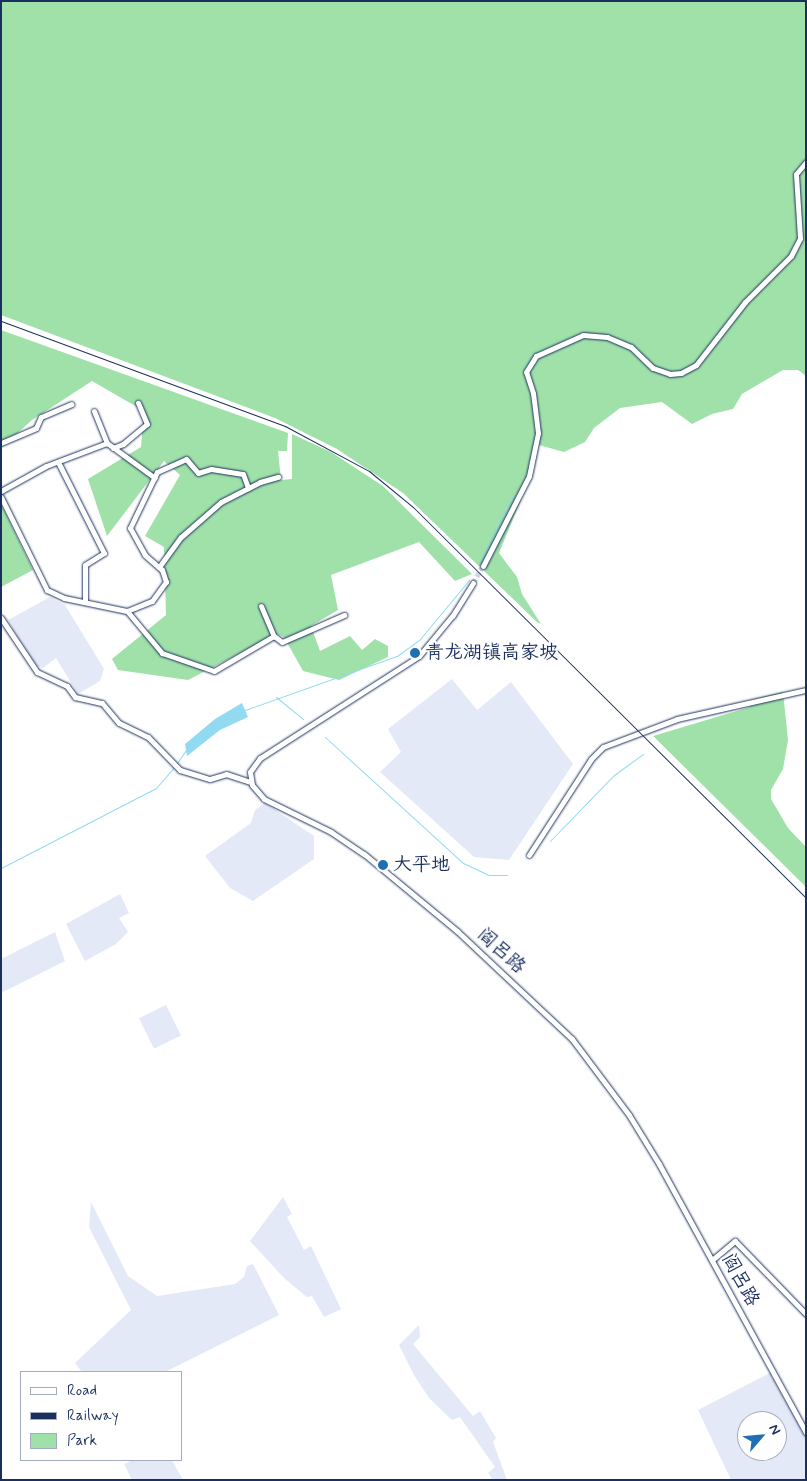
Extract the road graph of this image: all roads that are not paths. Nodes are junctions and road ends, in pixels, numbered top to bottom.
1 (806, 162) edge
2 (138, 403) dead end
3 (70, 404) dead end
4 (94, 411) dead end
5 (1, 442) edge
6 (107, 443) junction
7 (113, 448) junction
8 (58, 462) junction
9 (278, 477) dead end
10 (155, 478) junction
11 (248, 488) junction
12 (1, 491) edge
13 (1, 497) edge
14 (483, 566) tunnel mouth
15 (159, 567) junction
16 (472, 583) tunnel mouth
17 (85, 601) junction
18 (261, 606) dead end
19 (126, 611) junction
20 (344, 615) dead end
21 (1, 618) edge
22 (274, 636) junction
23 (806, 690) edge
24 (251, 782) junction
25 (529, 855) dead end
26 (712, 1260) junction
27 (806, 1314) edge
28 (806, 1433) edge

1 - 14 street
2 - 7 street
3 - 5 street
4 - 6 street
6 - 7 street
6 - 8 street
7 - 10 street
8 - 12 street
8 - 17 street
9 - 11 street
10 - 11 street
10 - 15 street
11 - 15 street
13 - 17 street
15 - 19 street
16 - 24 street
17 - 19 street
18 - 22 street
19 - 22 street
20 - 22 street
21 - 24 street
23 - 25 street
24 - 26 street, 阎吕路
26 - 27 street
26 - 28 street, 阎吕路

